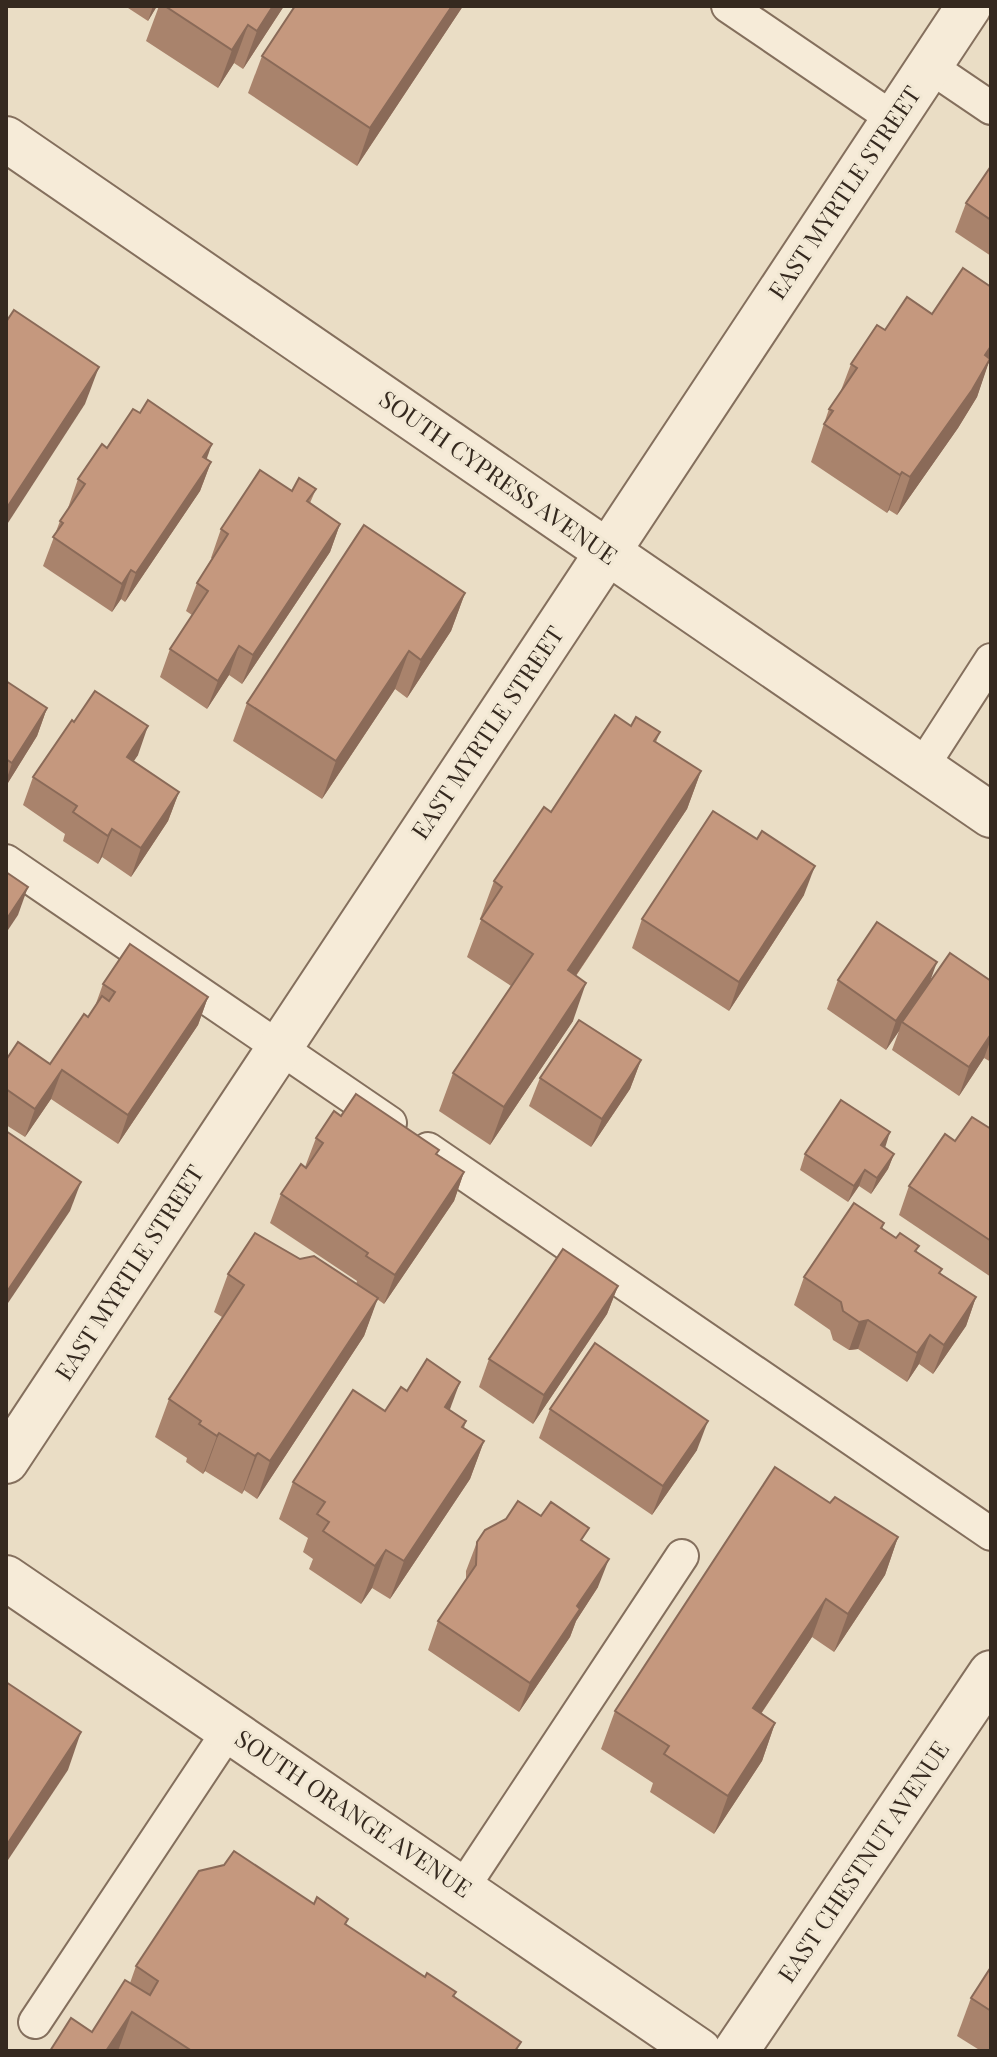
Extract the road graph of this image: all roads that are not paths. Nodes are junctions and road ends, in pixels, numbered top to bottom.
1 (728, 6) edge
2 (969, 6) edge
3 (929, 66) junction
4 (991, 108) edge
5 (894, 119) junction
6 (6, 139) edge
7 (607, 553) junction
8 (991, 660) edge
9 (922, 767) junction
10 (991, 815) edge
11 (6, 861) edge
12 (279, 1047) junction
13 (6, 1461) edge
14 (991, 1534) edge
15 (682, 1556) dead end
16 (6, 1578) edge
17 (991, 1673) edge
18 (229, 1730) junction
19 (462, 1889) junction
20 (35, 2022) dead end
21 (699, 2051) edge
22 (736, 2051) edge

1 - 5 lane
2 - 3 street, EAST MYRTLE STREET
3 - 4 lane
3 - 5 street, EAST MYRTLE STREET
5 - 7 street, EAST MYRTLE STREET
6 - 7 street, SOUTH CYPRESS AVENUE
7 - 9 street, SOUTH CYPRESS AVENUE
7 - 12 street, EAST MYRTLE STREET
8 - 9 lane
9 - 10 street, SOUTH CYPRESS AVENUE
11 - 12 lane
12 - 13 street, EAST MYRTLE STREET
12 - 14 lane
15 - 19 lane
16 - 18 street, SOUTH ORANGE AVENUE
17 - 22 street, EAST CHESTNUT AVENUE
18 - 19 street, SOUTH ORANGE AVENUE
18 - 20 lane
19 - 21 street, SOUTH ORANGE AVENUE

